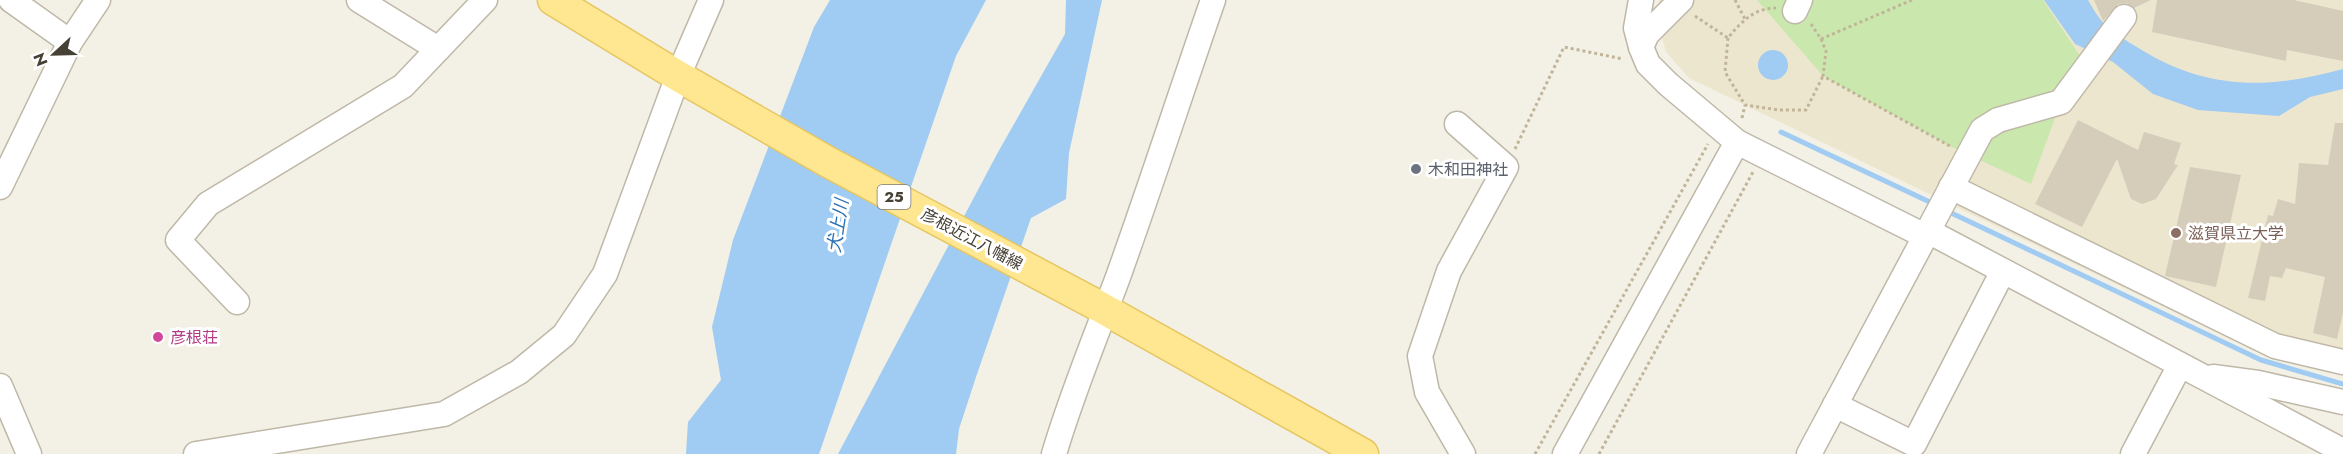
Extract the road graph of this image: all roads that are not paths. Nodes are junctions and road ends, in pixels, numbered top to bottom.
1 (10, 0) edge
2 (98, 0) edge
3 (359, 0) edge
4 (485, 0) edge
5 (553, 0) edge
6 (711, 0) edge
7 (1213, 0) edge
8 (1641, 0) edge
9 (1685, 6) edge
10 (2124, 17) dead end
11 (70, 42) junction
12 (438, 49) junction
13 (1644, 56) junction
14 (687, 82) junction
15 (1457, 124) dead end
16 (1737, 142) junction
17 (0, 187) edge
18 (1951, 187) junction
19 (1926, 233) junction
20 (2003, 271) junction
21 (237, 302) dead end
22 (1099, 307) junction
23 (2343, 362) edge
24 (2188, 370) junction
25 (0, 386) edge
26 (2343, 402) edge
27 (1835, 405) junction
28 (2343, 451) edge
29 (29, 454) edge
30 (196, 454) edge
31 (1054, 454) edge
32 (1363, 454) edge
33 (1462, 454) edge
34 (1565, 454) edge
35 (1809, 454) edge
36 (2133, 454) edge

1 - 11 street
2 - 11 street
3 - 12 street
4 - 12 street
5 - 14 main road, 彦根近江八幡線 / 25
6 - 14 street
7 - 22 street
8 - 13 street
9 - 13 street
10 - 18 street
11 - 17 street
12 - 21 street
13 - 16 street
14 - 22 main road, 彦根近江八幡線 / 25
14 - 30 street
15 - 33 street
16 - 19 street
16 - 34 street
18 - 19 street
18 - 23 street
19 - 20 street
19 - 27 street
20 - 24 street
20 - 27 street
22 - 31 street
22 - 32 main road, 彦根近江八幡線 / 25
24 - 26 street
24 - 28 street
24 - 36 street
25 - 29 street
27 - 35 street

